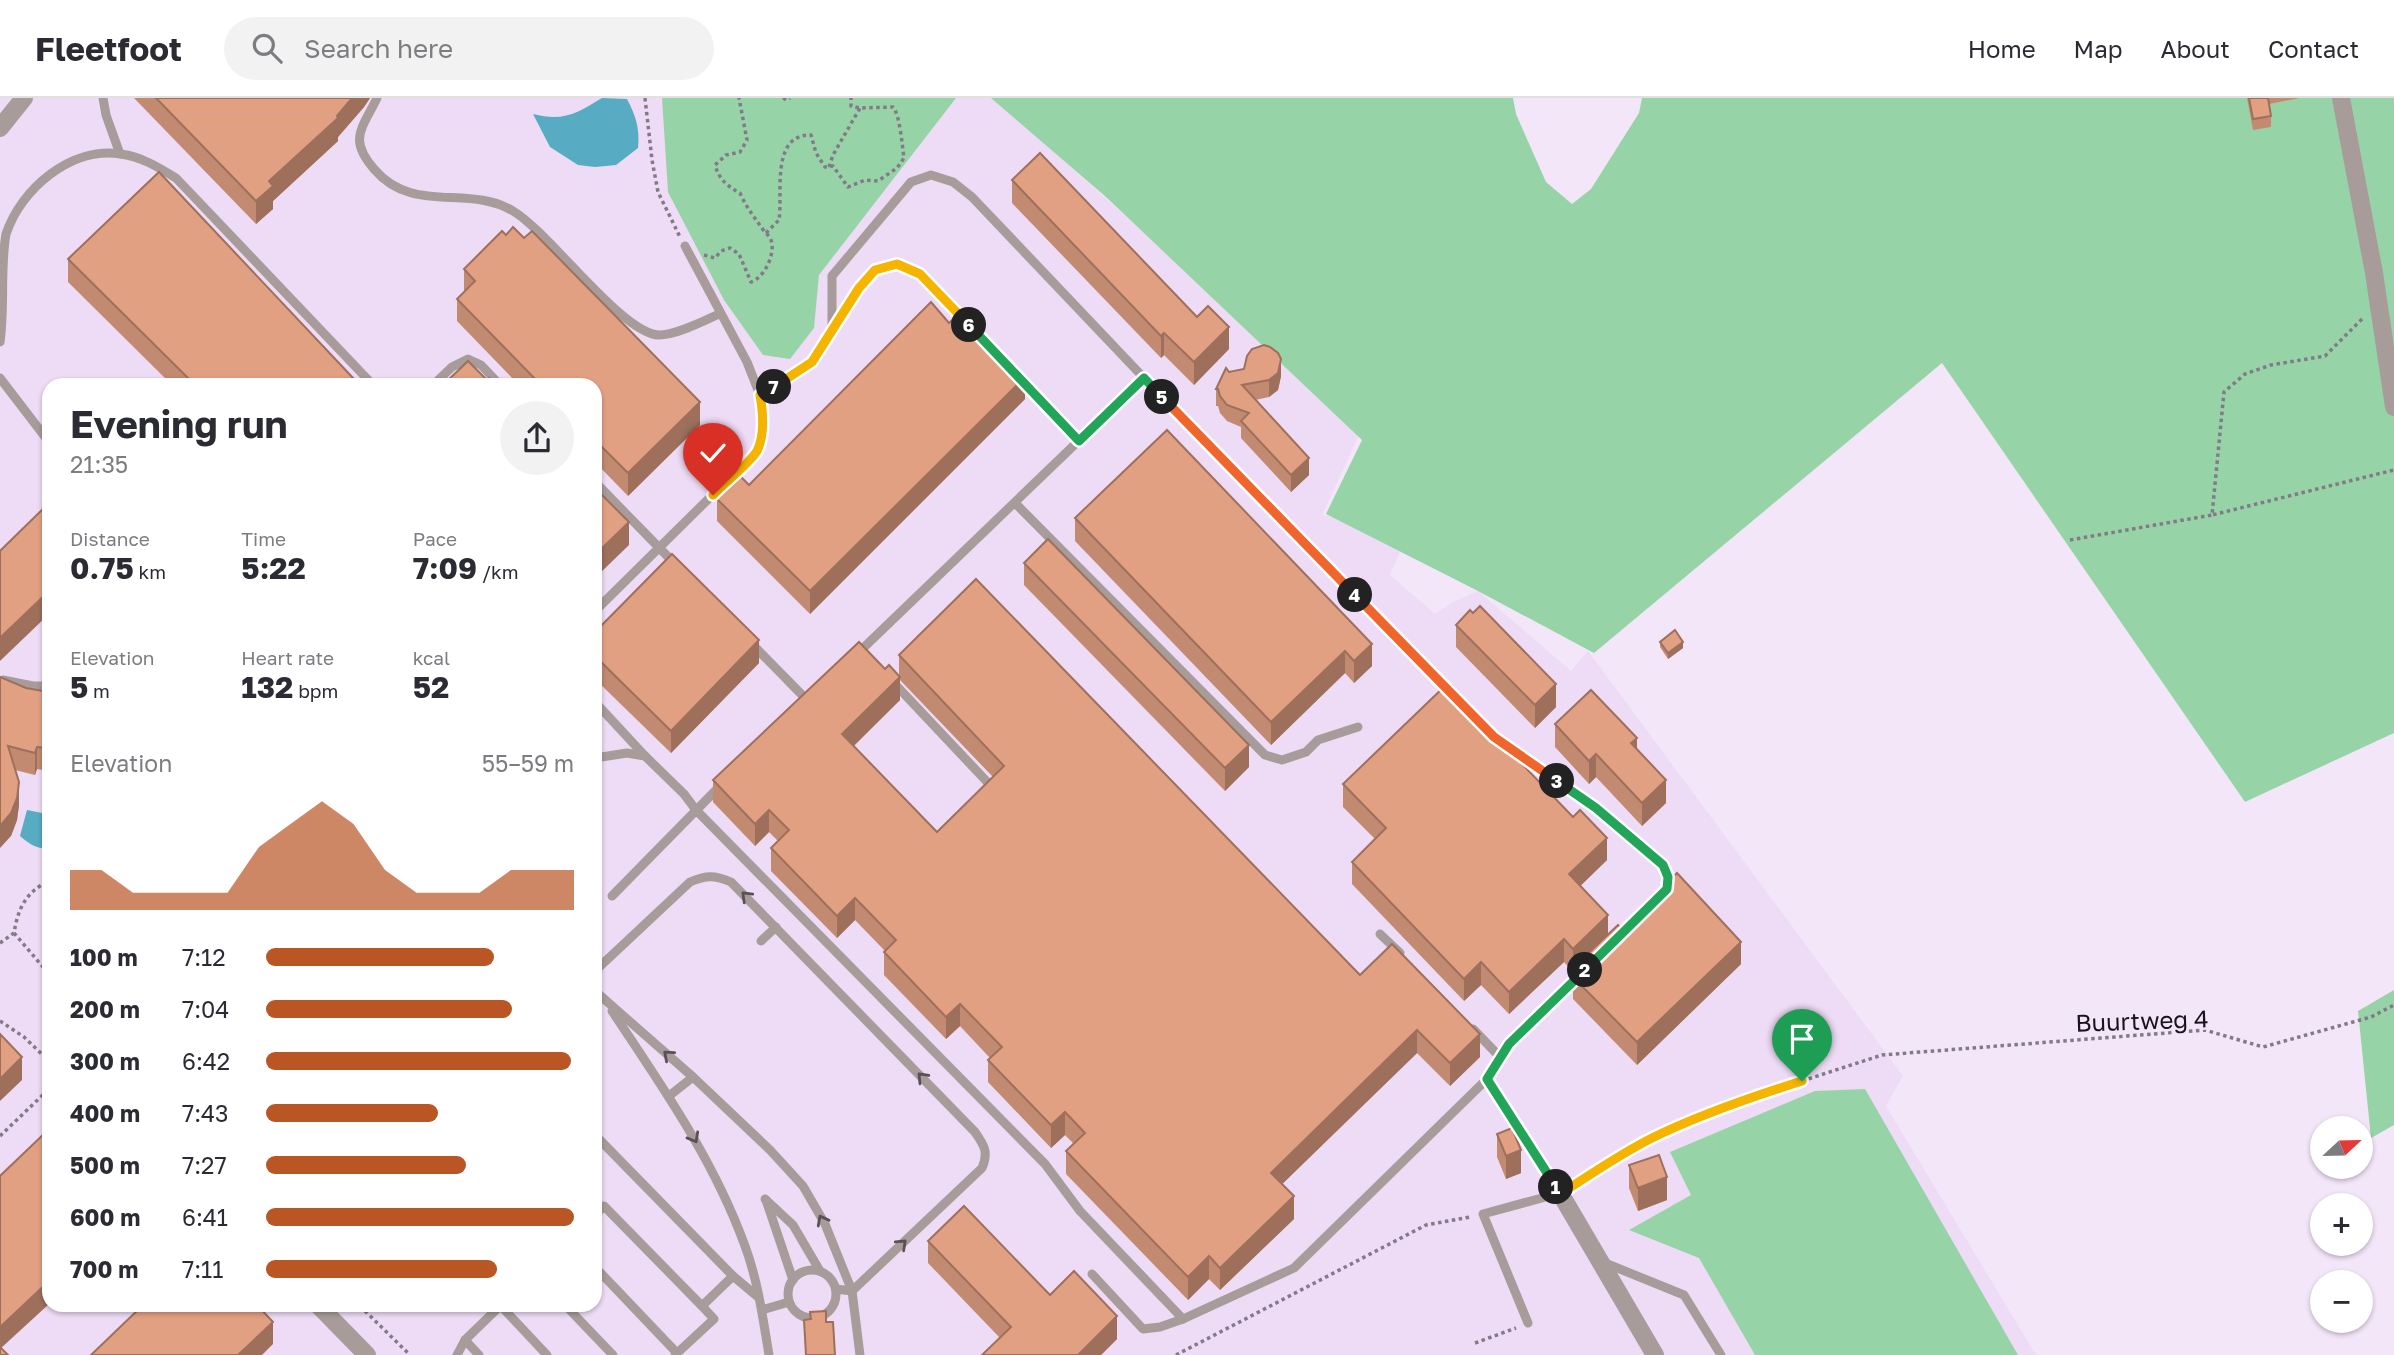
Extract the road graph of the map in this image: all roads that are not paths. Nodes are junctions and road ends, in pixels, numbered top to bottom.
1 (24, 98) edge
2 (103, 98) edge
3 (377, 98) edge
4 (2341, 98) edge
5 (0, 128) edge
6 (120, 154) junction
7 (685, 246) road end
8 (719, 314) junction
9 (832, 332) junction
10 (976, 332) edge
11 (0, 342) edge
12 (1013, 371) edge
13 (0, 378) edge
14 (367, 378) edge
15 (440, 378) edge
16 (493, 378) edge
17 (1144, 378) junction
18 (760, 395) junction
19 (2394, 407) edge
20 (42, 433) edge
21 (1079, 441) junction
22 (602, 489) edge
23 (1015, 503) junction
24 (659, 548) junction
25 (687, 577) edge
26 (602, 604) edge
27 (743, 635) edge
28 (862, 649) junction
29 (853, 658) edge
30 (871, 658) edge
31 (889, 678) edge
32 (3, 680) edge
33 (42, 686) edge
34 (817, 692) edge
35 (808, 701) junction
36 (1461, 703) edge
37 (602, 710) edge
38 (799, 710) edge
39 (1358, 727) dead end
40 (1486, 729) edge
41 (645, 756) junction
42 (602, 757) edge
43 (724, 782) edge
44 (981, 795) edge
45 (696, 810) junction
46 (612, 896) dead end
47 (1657, 899) edge
48 (776, 926) junction
49 (1380, 934) dead end
50 (761, 941) dead end
51 (1408, 962) edge
52 (602, 964) edge
53 (1588, 967) edge
54 (602, 1001) edge
55 (602, 1002) edge
56 (1462, 1018) edge
57 (1501, 1058) junction
58 (693, 1077) junction
59 (1487, 1079) junction
60 (669, 1096) junction
61 (1679, 1125) road end
62 (602, 1142) edge
63 (1560, 1194) junction
64 (602, 1208) edge
65 (1600, 1262) junction
66 (820, 1271) junction
67 (1092, 1274) dead end
68 (602, 1275) edge
69 (733, 1276) junction
70 (793, 1280) junction
71 (836, 1289) junction
72 (852, 1291) junction
73 (758, 1298) junction
74 (789, 1302) junction
75 (702, 1306) junction
76 (762, 1310) junction
77 (325, 1312) edge
78 (495, 1312) edge
79 (507, 1312) edge
80 (572, 1312) edge
81 (1183, 1319) junction
82 (1528, 1323) road end
83 (465, 1340) junction
84 (676, 1354) edge
85 (367, 1355) edge
86 (457, 1355) edge
87 (479, 1355) edge
88 (547, 1355) edge
89 (613, 1355) edge
90 (769, 1355) edge
91 (860, 1355) edge
92 (1655, 1355) edge
93 (1721, 1355) edge

1 - 5 street
2 - 6 lane
3 - 8 lane
4 - 19 street
6 - 11 lane
6 - 14 lane
7 - 8 lane
8 - 18 lane
9 - 10 lane
9 - 17 lane
9 - 18 lane
12 - 21 lane
13 - 20 lane
15 - 16 lane
17 - 21 lane
17 - 36 lane
18 - 24 lane
21 - 23 lane
22 - 24 lane
23 - 28 lane
23 - 39 lane
24 - 25 lane
24 - 26 lane
27 - 35 lane
28 - 29 lane
28 - 30 lane
31 - 44 lane
32 - 33 lane
34 - 35 lane
35 - 38 lane
37 - 41 lane
40 - 47 lane
41 - 42 lane
41 - 45 lane
43 - 45 lane
45 - 46 lane
45 - 81 lane
48 - 50 lane
48 -> 52 lane
72 -> 48 lane
49 - 51 lane
53 - 57 lane
58 -> 54 lane
55 - 60 lane
56 - 57 lane
57 - 59 lane
58 - 60 lane
72 -> 58 lane
59 - 63 lane
59 - 81 lane
60 -> 73 lane
61 - 63 lane
62 - 69 lane
63 - 65 street
63 - 82 lane
64 - 75 lane
65 - 92 street
65 - 93 lane
66 - 70 lane
66 - 70 lane
66 - 71 lane
67 - 81 lane
68 - 84 lane
69 - 73 lane
69 - 75 lane
70 - 74 lane
71 - 72 lane
71 - 74 lane
72 - 91 lane
73 - 76 lane
74 - 76 lane
75 - 84 lane
76 - 90 lane
77 - 85 street
78 - 83 lane
79 - 88 lane
80 - 89 lane
83 - 86 lane
83 - 87 lane

